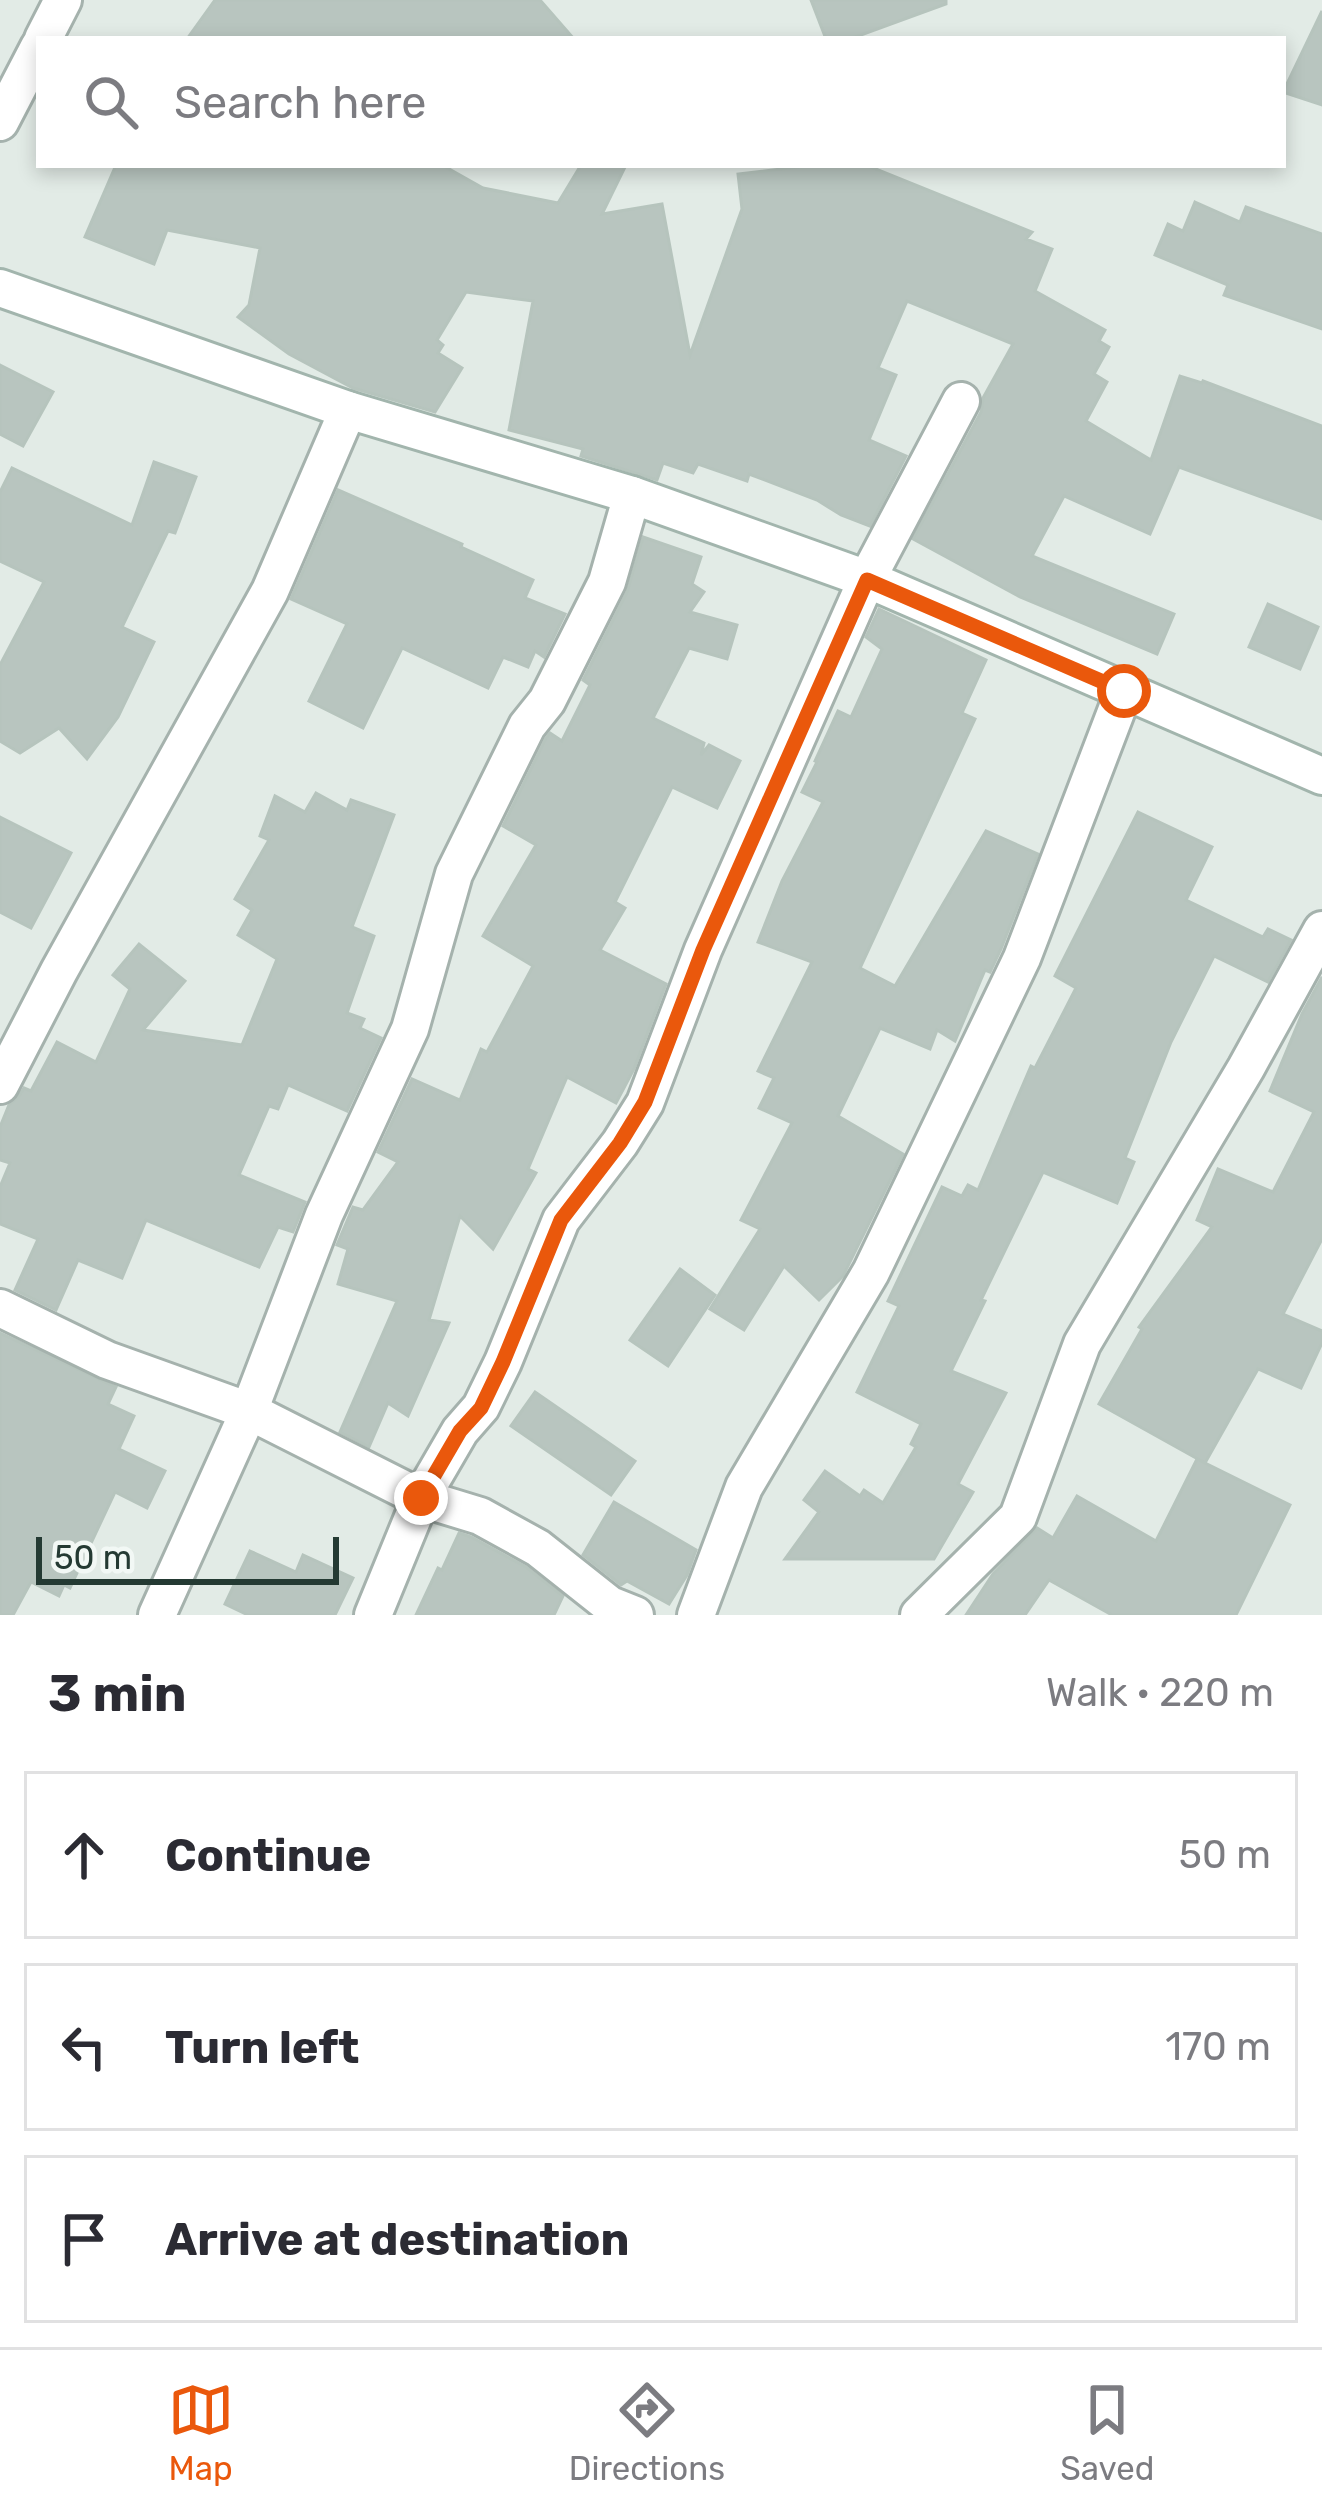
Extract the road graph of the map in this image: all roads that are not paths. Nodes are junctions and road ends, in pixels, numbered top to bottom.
1 (63, 0) edge
2 (45, 36) edge
3 (36, 53) edge
4 (0, 122) edge
5 (0, 288) edge
6 (961, 401) dead end
7 (348, 410) junction
8 (632, 495) junction
9 (867, 580) junction
10 (1124, 691) junction
11 (1322, 776) edge
12 (1322, 930) edge
13 (0, 1085) edge
14 (0, 1308) edge
15 (249, 1411) junction
16 (421, 1498) junction
17 (158, 1615) edge
18 (374, 1615) edge
19 (635, 1615) edge
20 (696, 1615) edge
21 (919, 1615) edge

1 - 2 street
3 - 4 street
5 - 7 street
6 - 9 street
7 - 8 street
7 - 13 street
8 - 9 street
8 - 15 street
9 - 10 street
9 - 16 street
10 - 11 street
10 - 20 street
12 - 21 street
14 - 15 street
15 - 16 street
15 - 17 street
16 - 18 street
16 - 19 street

